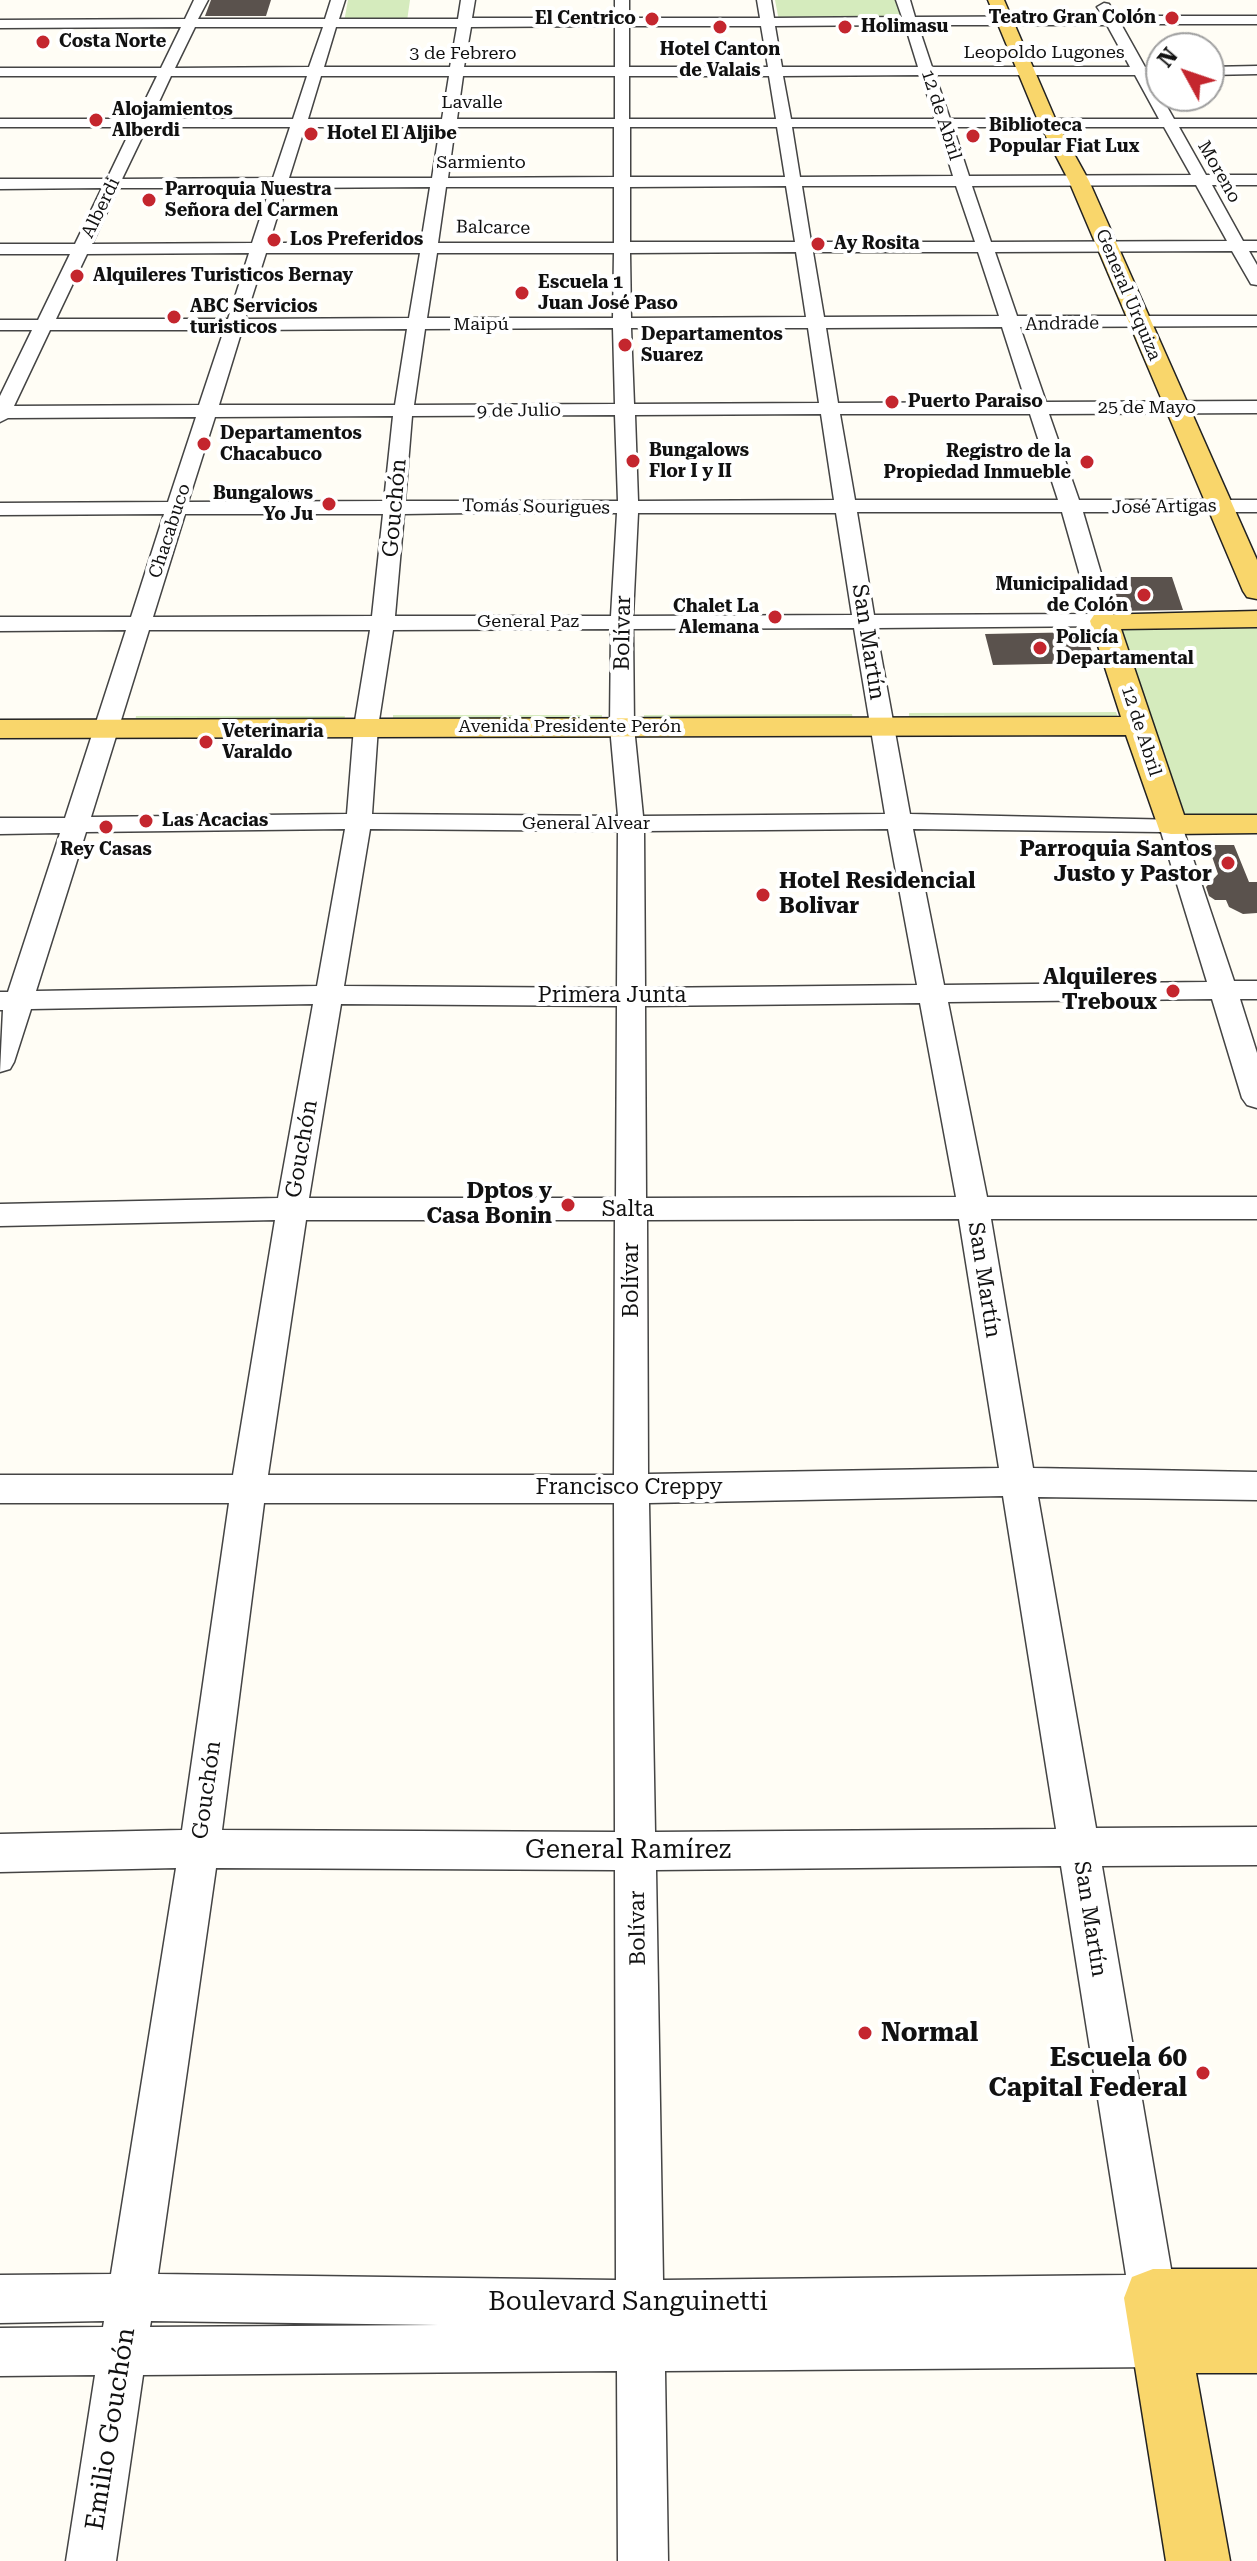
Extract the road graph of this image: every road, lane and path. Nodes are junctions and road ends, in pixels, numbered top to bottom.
1 (201, 0) edge
2 (338, 0) edge
3 (468, 0) edge
4 (622, 0) edge
5 (903, 0) edge
6 (996, 0) edge
7 (1101, 0) edge
8 (1241, 0) edge
9 (766, 11) edge
10 (1112, 21) junction
11 (1257, 21) edge
12 (910, 22) junction
13 (1005, 22) junction
14 (622, 23) junction
15 (0, 24) edge
16 (189, 24) junction
17 (331, 24) junction
18 (465, 24) junction
19 (1257, 70) edge
20 (776, 71) junction
21 (926, 71) junction
22 (1026, 71) junction
23 (1139, 71) junction
24 (1145, 71) edge
25 (1225, 71) edge
26 (5, 72) edge
27 (166, 72) junction
28 (315, 72) junction
29 (457, 72) junction
30 (622, 72) junction
31 (0, 123) edge
32 (301, 123) junction
33 (449, 123) junction
34 (943, 123) junction
35 (1048, 123) junction
36 (1167, 123) junction
37 (1257, 123) edge
38 (143, 124) junction
39 (622, 124) junction
40 (784, 124) junction
41 (1203, 180) junction
42 (1257, 180) edge
43 (963, 181) junction
44 (1079, 181) junction
45 (622, 182) junction
46 (794, 182) junction
47 (280, 183) junction
48 (439, 183) junction
49 (0, 184) edge
50 (112, 184) junction
51 (1238, 246) junction
52 (1257, 246) edge
53 (429, 247) junction
54 (1108, 248) junction
55 (0, 249) edge
56 (259, 249) junction
57 (622, 249) junction
58 (804, 249) junction
59 (985, 249) junction
60 (80, 250) junction
61 (1257, 280) edge
62 (1257, 321) edge
63 (1140, 323) junction
64 (1010, 324) junction
65 (0, 325) edge
66 (44, 325) junction
67 (235, 325) junction
68 (417, 325) junction
69 (622, 325) junction
70 (817, 325) junction
71 (1037, 407) junction
72 (1257, 407) edge
73 (832, 408) junction
74 (1177, 408) junction
75 (624, 410) junction
76 (207, 412) junction
77 (403, 412) junction
78 (1, 413) edge
79 (396, 505) junction
80 (1221, 506) junction
81 (1257, 506) edge
82 (177, 508) junction
83 (628, 508) junction
84 (846, 508) junction
85 (1071, 508) junction
86 (0, 509) edge
87 (1257, 591) edge
88 (1257, 619) edge
89 (383, 621) junction
90 (864, 621) junction
91 (1104, 621) junction
92 (622, 622) junction
93 (141, 623) junction
94 (0, 624) edge
95 (0, 710) edge
96 (1136, 715) junction
97 (880, 716) junction
98 (622, 717) junction
99 (367, 718) junction
100 (110, 719) junction
101 (0, 729) edge
102 (359, 821) junction
103 (899, 821) junction
104 (631, 824) junction
105 (1257, 824) edge
106 (1171, 825) junction
107 (0, 826) edge
108 (76, 826) junction
109 (1223, 989) junction
110 (1257, 990) edge
111 (931, 993) junction
112 (328, 995) junction
113 (631, 997) junction
114 (9, 1001) edge
115 (0, 1062) edge
116 (1257, 1098) edge
117 (973, 1207) junction
118 (1257, 1208) edge
119 (292, 1209) junction
120 (632, 1211) junction
121 (0, 1215) edge
122 (1016, 1482) junction
123 (249, 1486) junction
124 (1257, 1486) edge
125 (0, 1489) edge
126 (631, 1489) junction
127 (1078, 1846) junction
128 (1257, 1846) edge
129 (199, 1849) junction
130 (637, 1851) junction
131 (0, 1853) edge
132 (130, 2297) junction
133 (1257, 2298) edge
134 (0, 2299) edge
135 (1157, 2320) junction
136 (642, 2326) junction
137 (1257, 2343) edge
138 (122, 2351) junction
139 (0, 2352) edge
140 (91, 2561) edge
141 (643, 2561) edge
142 (1198, 2561) edge

1 - 16 street, Alberdi
2 - 17 street, Chacabuco
3 - 18 street, Gouchón
4 - 14 street, Bolívar
5 - 12 street, 12 de Abril
6 - 13 main road, General Urquiza
7 - 10 street, Moreno
8 - 11 street
9 - 12 street
9 - 14 street
9 - 20 street, San Martín
10 - 11 street
10 - 13 street
10 - 23 street, Moreno
12 - 13 street
12 - 21 street, 12 de Abril
13 - 22 main road, General Urquiza
14 - 18 street
14 - 30 street, Bolívar
15 - 16 street
16 - 17 street
16 - 27 street, Alberdi
17 - 18 street
17 - 28 street, Chacabuco
18 - 29 street, Gouchón
19 - 25 street
20 - 21 street, 3 de Febrero
20 - 30 street, 3 de Febrero
20 - 40 street, San Martín
21 - 22 street, Leopoldo Lugones
21 - 34 street, 12 de Abril
22 - 23 street, Leopoldo Lugones
22 - 35 main road, General Urquiza
23 - 24 street, Leopoldo Lugones
23 - 36 street, Moreno
26 - 27 street, 3 de Febrero
27 - 28 street, 3 de Febrero
27 - 38 street, Alberdi
28 - 29 street, 3 de Febrero
28 - 32 street, Chacabuco
29 - 30 street, 3 de Febrero
29 - 33 street, Gouchón
30 - 39 street, Bolívar
31 - 38 street, Lavalle
32 - 33 street, Lavalle
32 - 38 street, Lavalle
32 - 47 street, Chacabuco
33 - 39 street, Lavalle
33 - 48 street, Gouchón
34 - 35 street, Lavalle
34 - 40 street, Lavalle
34 - 43 street, 12 de Abril
35 - 36 street, Lavalle
35 - 44 main road, General Urquiza
36 - 37 street, Lavalle
36 - 41 street, Moreno
38 - 50 street, Alberdi
39 - 40 street, Lavalle
39 - 45 street, Bolívar
40 - 46 street, San Martín
41 - 42 street, Sarmiento
41 - 44 street, Sarmiento
41 - 51 street, Moreno
43 - 44 street, Sarmiento
43 - 46 street, Sarmiento
43 - 59 street, 12 de Abril
44 - 54 main road, General Urquiza
45 - 46 street, Sarmiento
45 - 48 street, Sarmiento
45 - 57 street, Bolívar
46 - 58 street, San Martín
47 - 48 street, Sarmiento
47 - 50 street, Sarmiento
47 - 56 street, Chacabuco
48 - 53 street, Gouchón
49 - 50 street, Sarmiento
50 - 60 street, Alberdi
51 - 52 street, Balcarce
51 - 54 street, Balcarce
51 - 61 street, Moreno
53 - 56 street, Balcarce
53 - 57 street, Balcarce
53 - 68 street, Gouchón
54 - 59 street, Balcarce
54 - 63 main road, General Urquiza
55 - 60 street, Balcarce
56 - 60 street, Balcarce
56 - 67 street, Chacabuco
57 - 58 street, Balcarce
57 - 69 street, Bolívar
58 - 59 street, Balcarce
58 - 70 street, San Martín
59 - 64 street, 12 de Abril
60 - 66 street, Alberdi
62 - 63 street, Andrade
63 - 64 street, Andrade
63 - 74 main road, General Urquiza
64 - 70 street, Maipú
64 - 71 street, 12 de Abril
65 - 66 street, Maipú
66 - 67 street, Maipú
66 - 78 street, Alberdi
67 - 68 street, Maipú
67 - 76 street, Chacabuco
68 - 69 street, Maipú
68 - 77 street, Gouchón
69 - 70 street, Maipú
69 - 75 street, Bolívar
70 - 73 street, San Martín
71 - 73 street, 9 de Julio
71 - 74 street, 25 de Mayo
71 - 85 street, 12 de Abril
72 - 74 street, 25 de Mayo
73 - 75 street, 9 de Julio
73 - 84 street, San Martín
74 - 80 main road, General Urquiza
75 - 77 street, 9 de Julio
75 - 83 street, Bolívar
76 - 77 street, 9 de Julio
76 - 78 street, 9 de Julio
76 - 82 street, Chacabuco
77 - 79 street, Gouchón
79 - 82 street, Tomás Sourigues
79 - 83 street, Tomás Sourigues
79 - 89 street, Gouchón
80 - 81 street, José Artigas
80 - 85 street, José Artigas
80 - 87 main road, General Urquiza
82 - 86 street, Tomás Sourigues
82 - 93 street, Chacabuco
83 - 84 street, Tomás Sourigues
83 - 92 street, Bolívar
84 - 85 street, Tomás Sourigues
84 - 90 street, San Martín
85 - 91 street, 12 de Abril
88 - 91 main road
89 - 92 street, General Paz
89 - 93 street, General Paz
89 - 99 street, Gouchón
90 - 91 street, General Paz
90 - 92 street, General Paz
90 - 97 street, San Martín
91 - 96 main road, 12 de Abril
92 - 98 street, Bolívar
93 - 94 street, General Paz
93 - 100 street, Chacabuco
95 - 100 main road, Avenida Presidente Perón
96 - 97 main road, Avenida Presidente Perón
96 - 106 main road, 12 de Abril
97 - 98 main road, Avenida Presidente Perón
97 - 103 street, San Martín
98 - 99 main road, Avenida Presidente Perón
98 - 104 street, Bolívar
99 - 100 main road, Avenida Presidente Perón
99 - 102 street, Gouchón
100 - 101 main road, Avenida Presidente Perón
100 - 108 street, Chacabuco
102 - 104 street, General Alvear
102 - 108 street, General Alvear
102 - 112 street, Gouchón
103 - 104 street, General Alvear
103 - 106 street, General Alvear
103 - 111 street, San Martín
104 - 113 street, Bolívar
105 - 106 main road
106 - 109 street, 12 de Abril
107 - 108 street, General Alvear
108 - 114 street, Chacabuco
109 - 110 street, Primera Junta
109 - 111 street, Primera Junta
109 - 116 street, 12 de Abril
111 - 113 street, Primera Junta
111 - 117 street, San Martín
112 - 113 street, Primera Junta
112 - 114 street, Primera Junta
112 - 119 street, Gouchón
113 - 120 street, Bolívar
114 - 115 street, Chacabuco
117 - 118 street, Salta
117 - 120 street, Salta
117 - 122 street, San Martín
119 - 120 street, Salta
119 - 121 street, Salta
119 - 123 street, Gouchón
120 - 126 street, Bolívar
122 - 124 street, Francisco Creppy
122 - 126 street, Francisco Creppy
122 - 127 street, San Martín
123 - 125 street, Francisco Creppy
123 - 126 street, Francisco Creppy
123 - 129 street, Gouchón
126 - 130 street, Bolívar
127 - 128 street, General Ramírez
127 - 130 street, General Ramírez
127 - 135 street, San Martín
129 - 130 street, General Ramírez
129 - 131 street, General Ramírez
129 - 132 street, Gouchón
130 - 136 street, Bolívar
132 - 134 street, Boulevard Sanguinetti
132 - 136 street, Boulevard Sanguinetti
132 - 138 street, Emilio Gouchón
133 - 135 main road, Boulevard Sanguinetti
135 - 136 street, Boulevard Sanguinetti
135 - 137 main road, Boulevard Sanguinetti
135 - 142 main road, San Martín
136 - 138 street, Boulevard Sanguinetti
136 - 141 street, Bolívar
138 - 139 street, Boulevard Sanguinetti
138 - 140 street, Emilio Gouchón

